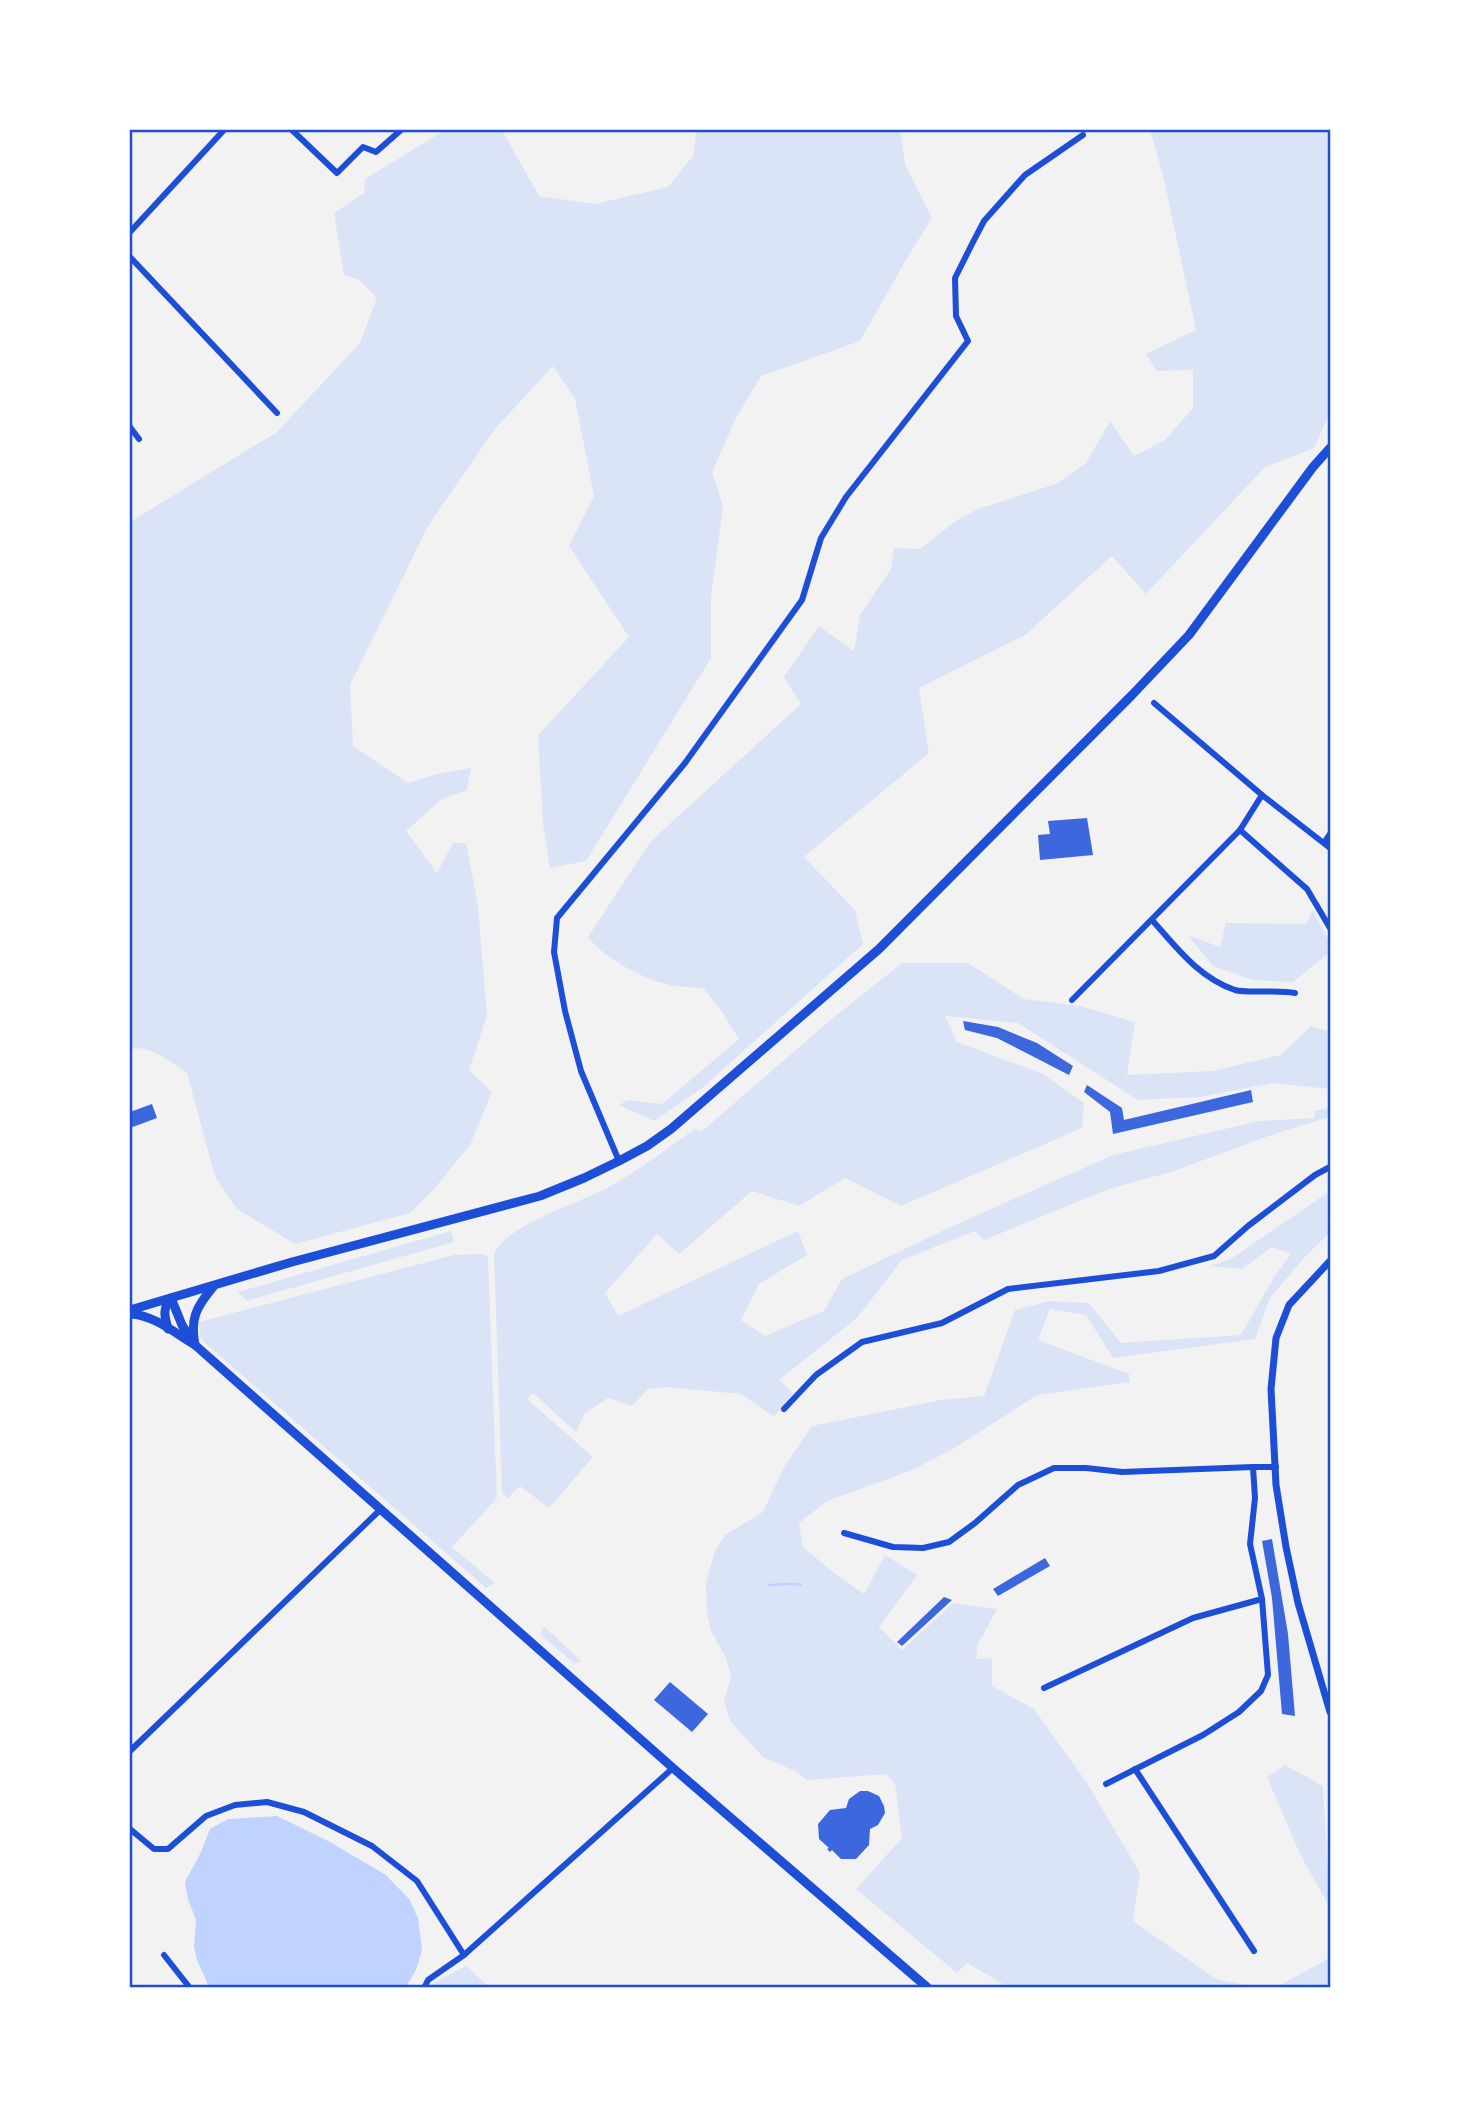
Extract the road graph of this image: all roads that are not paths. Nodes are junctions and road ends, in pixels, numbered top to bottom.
1 (224, 130) edge
2 (292, 130) edge
3 (401, 130) edge
4 (1083, 135) dead end
5 (130, 232) edge
6 (130, 257) edge
7 (277, 413) dead end
8 (130, 427) edge
9 (139, 439) dead end
10 (1331, 448) edge
11 (1154, 704) dead end
12 (1262, 795) junction
13 (1240, 830) junction
14 (1331, 834) edge
15 (1324, 843) junction
16 (1331, 848) edge
17 (1152, 920) junction
18 (1331, 928) edge
19 (1295, 993) dead end
20 (1072, 1000) dead end
21 (619, 1161) junction
22 (1331, 1167) edge
23 (1331, 1261) edge
24 (214, 1285) junction
25 (171, 1298) junction
26 (130, 1312) edge
27 (168, 1329) junction
28 (195, 1345) junction
29 (784, 1409) dead end
30 (1276, 1466) junction
31 (1254, 1467) junction
32 (380, 1510) junction
33 (844, 1533) dead end
34 (1262, 1599) junction
35 (1044, 1688) dead end
36 (1331, 1712) edge
37 (130, 1751) edge
38 (673, 1768) junction
39 (1136, 1769) junction
40 (1106, 1784) dead end
41 (130, 1829) edge
42 (1254, 1951) dead end
43 (164, 1955) dead end
44 (464, 1955) junction
45 (190, 1987) edge
46 (424, 1987) edge
47 (928, 1987) edge

1 - 5 street
2 - 3 street
4 - 21 street
6 - 7 street
8 - 9 street
10 - 21 main road
11 - 12 street
12 - 13 street
12 - 15 street
13 - 17 street
13 - 18 street
14 - 15 street
15 - 16 street
17 - 19 street
17 - 20 street
21 - 24 main road
22 - 29 street
23 - 30 street
24 - 25 main road
24 - 28 main road
25 - 26 main road
25 - 27 main road
25 - 28 main road
26 - 27 main road
27 - 28 main road
28 - 32 main road
30 - 31 street
30 - 36 street
31 - 33 street
31 - 34 street
32 - 37 street
32 - 38 main road
34 - 35 street
34 - 39 street
38 - 44 street
38 - 47 main road
39 - 40 street
39 - 42 street
41 - 44 street
43 - 45 street
44 - 46 street

